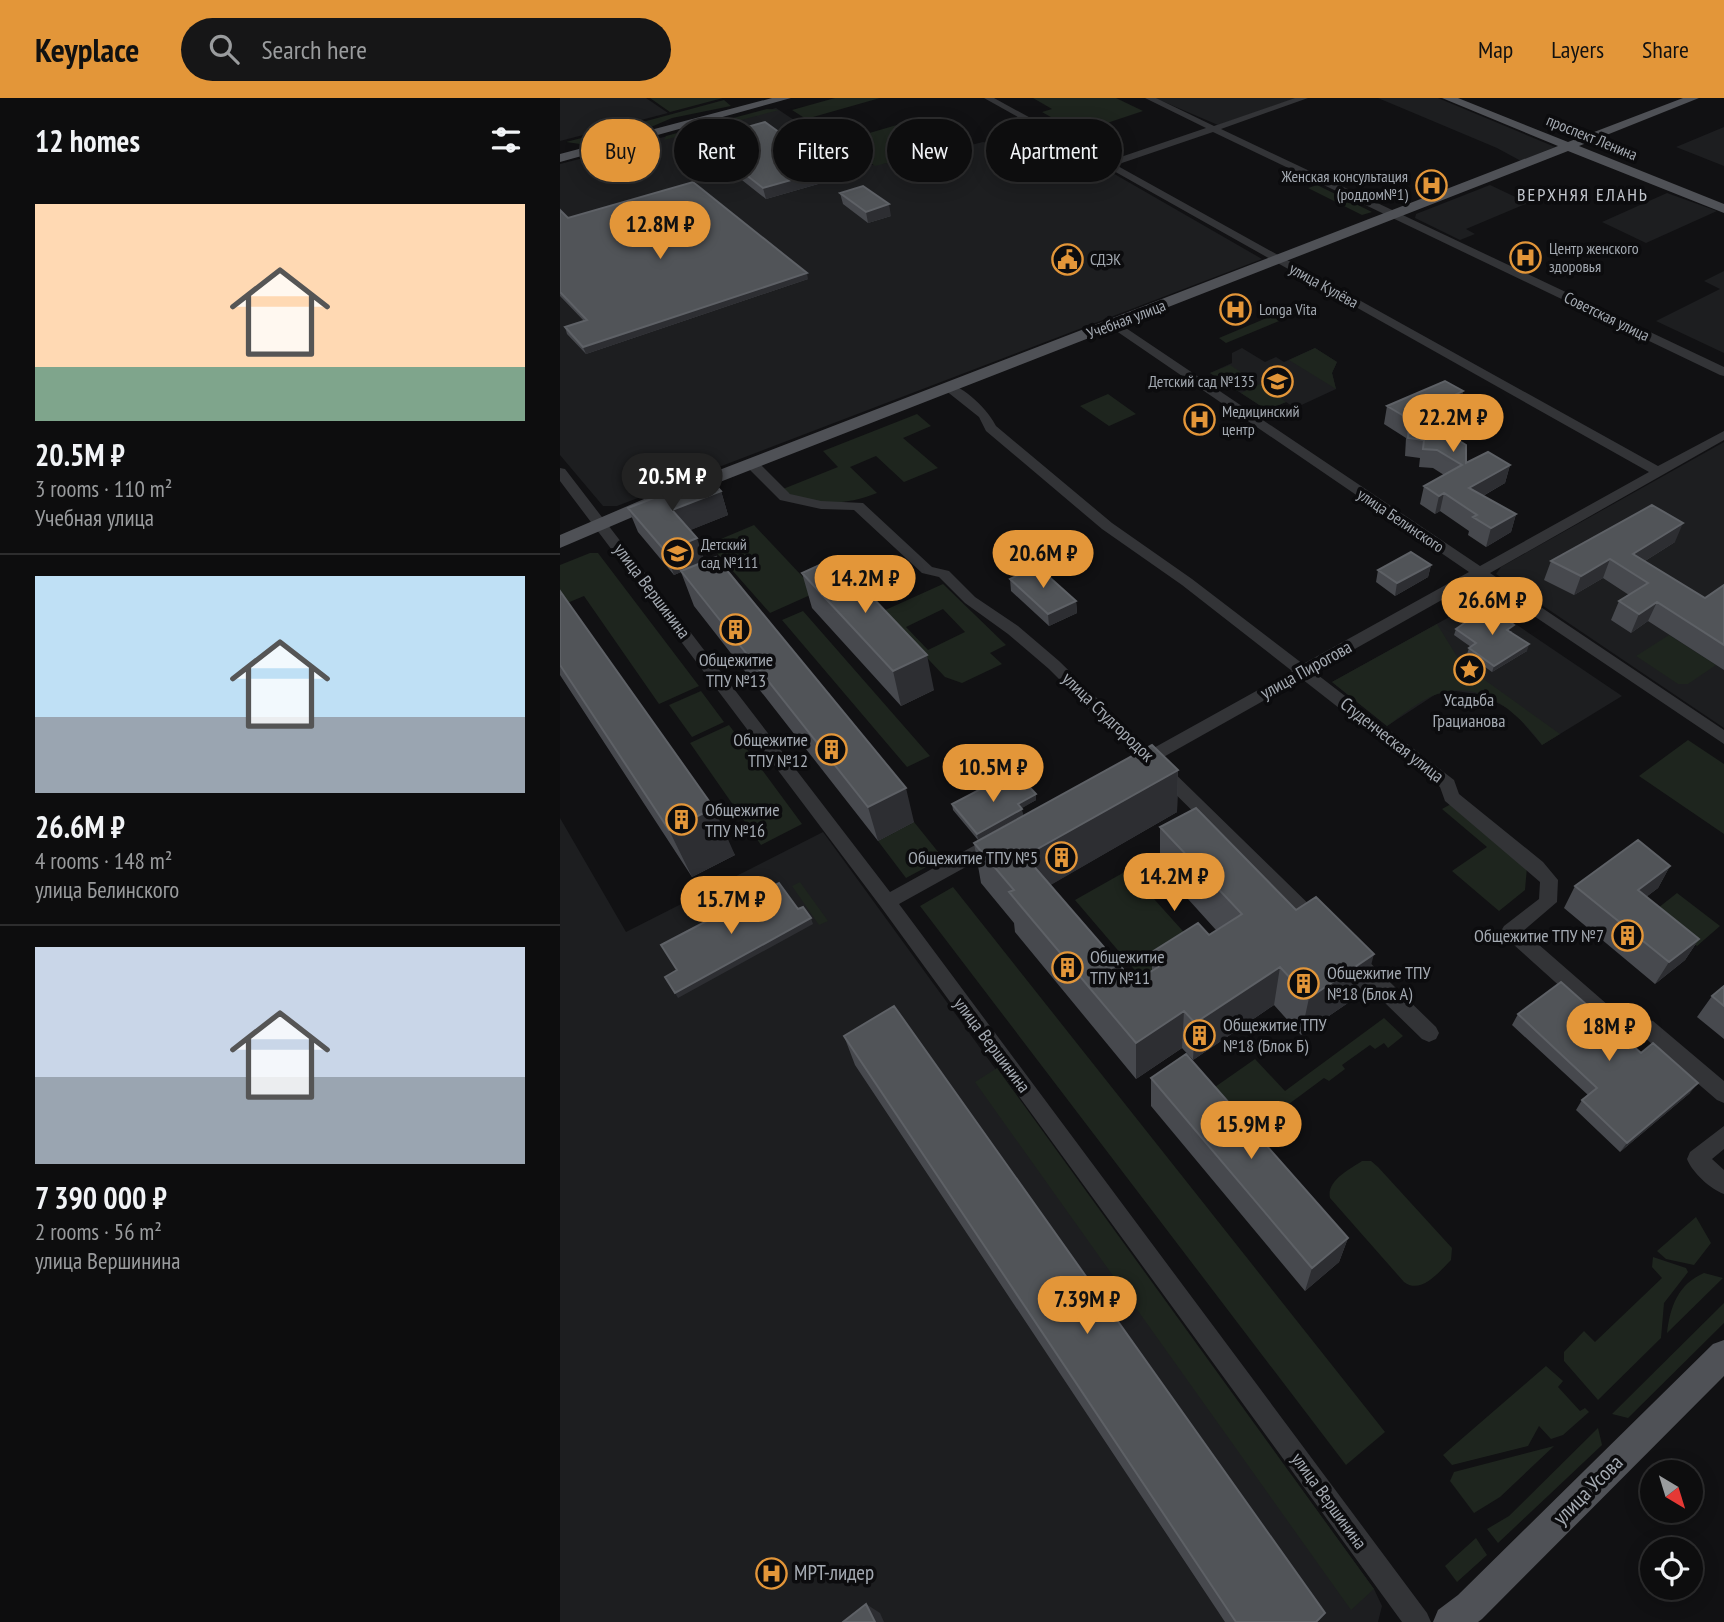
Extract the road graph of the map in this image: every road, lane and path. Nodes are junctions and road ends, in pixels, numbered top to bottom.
1 (785, 98) edge
2 (988, 98) edge
3 (1149, 98) edge
4 (1304, 98) edge
5 (1448, 98) edge
6 (1693, 98) edge
7 (1025, 119) edge
8 (1216, 128) junction
9 (1571, 148) junction
10 (560, 158) edge
11 (1122, 160) edge
12 (1122, 173) edge
13 (1724, 209) edge
14 (1398, 215) junction
15 (1279, 261) junction
16 (1113, 324) junction
17 (1724, 372) edge
18 (949, 387) junction
19 (1724, 435) edge
20 (752, 464) junction
21 (560, 472) edge
22 (1659, 472) junction
23 (601, 524) junction
24 (560, 542) edge
25 (1480, 574) junction
26 (1305, 672) junction
27 (1724, 738) edge
28 (1149, 758) junction
29 (1126, 771) edge
30 (1007, 836) edge
31 (887, 902) junction
32 (1429, 1033) dead end
33 (1724, 1094) edge
34 (1724, 1136) edge
35 (1724, 1184) edge
36 (1724, 1355) edge
37 (1418, 1622) edge
38 (1450, 1622) edge

1 - 10 main road
2 - 7 street, улица Кулёва
3 - 8 street, Советская улица
4 - 8 street
5 - 9 main road, проспект Ленина
6 - 9 main road, Учебная улица
8 - 11 street
8 - 14 street, Советская улица
9 - 13 main road, проспект Ленина
9 - 14 main road, Учебная улица
12 - 15 street, улица Кулёва
14 - 15 main road, Учебная улица
14 - 17 street, Советская улица
15 - 16 main road, Учебная улица
15 - 22 street, улица Кулёва
16 - 18 main road, Учебная улица
16 - 25 street, улица Белинского
18 - 20 main road, Учебная улица
18 - 26 street, Студенческая улица
19 - 22 street, улица Пирогова
20 - 23 main road, Учебная улица
20 - 28 street, улица Студгородок
21 - 23 street, улица Вершинина
22 - 25 street, улица Пирогова
23 - 24 main road, Учебная улица
23 - 31 street, улица Вершинина
25 - 26 street, улица Пирогова
25 - 27 street, улица Белинского
26 - 28 street, улица Пирогова
26 - 33 street, Студенческая улица
28 - 29 street, улица Пирогова
28 - 32 street, улица Студгородок
30 - 31 street
31 - 37 street, улица Вершинина
34 - 35 street
36 - 38 main road, улица Усова

